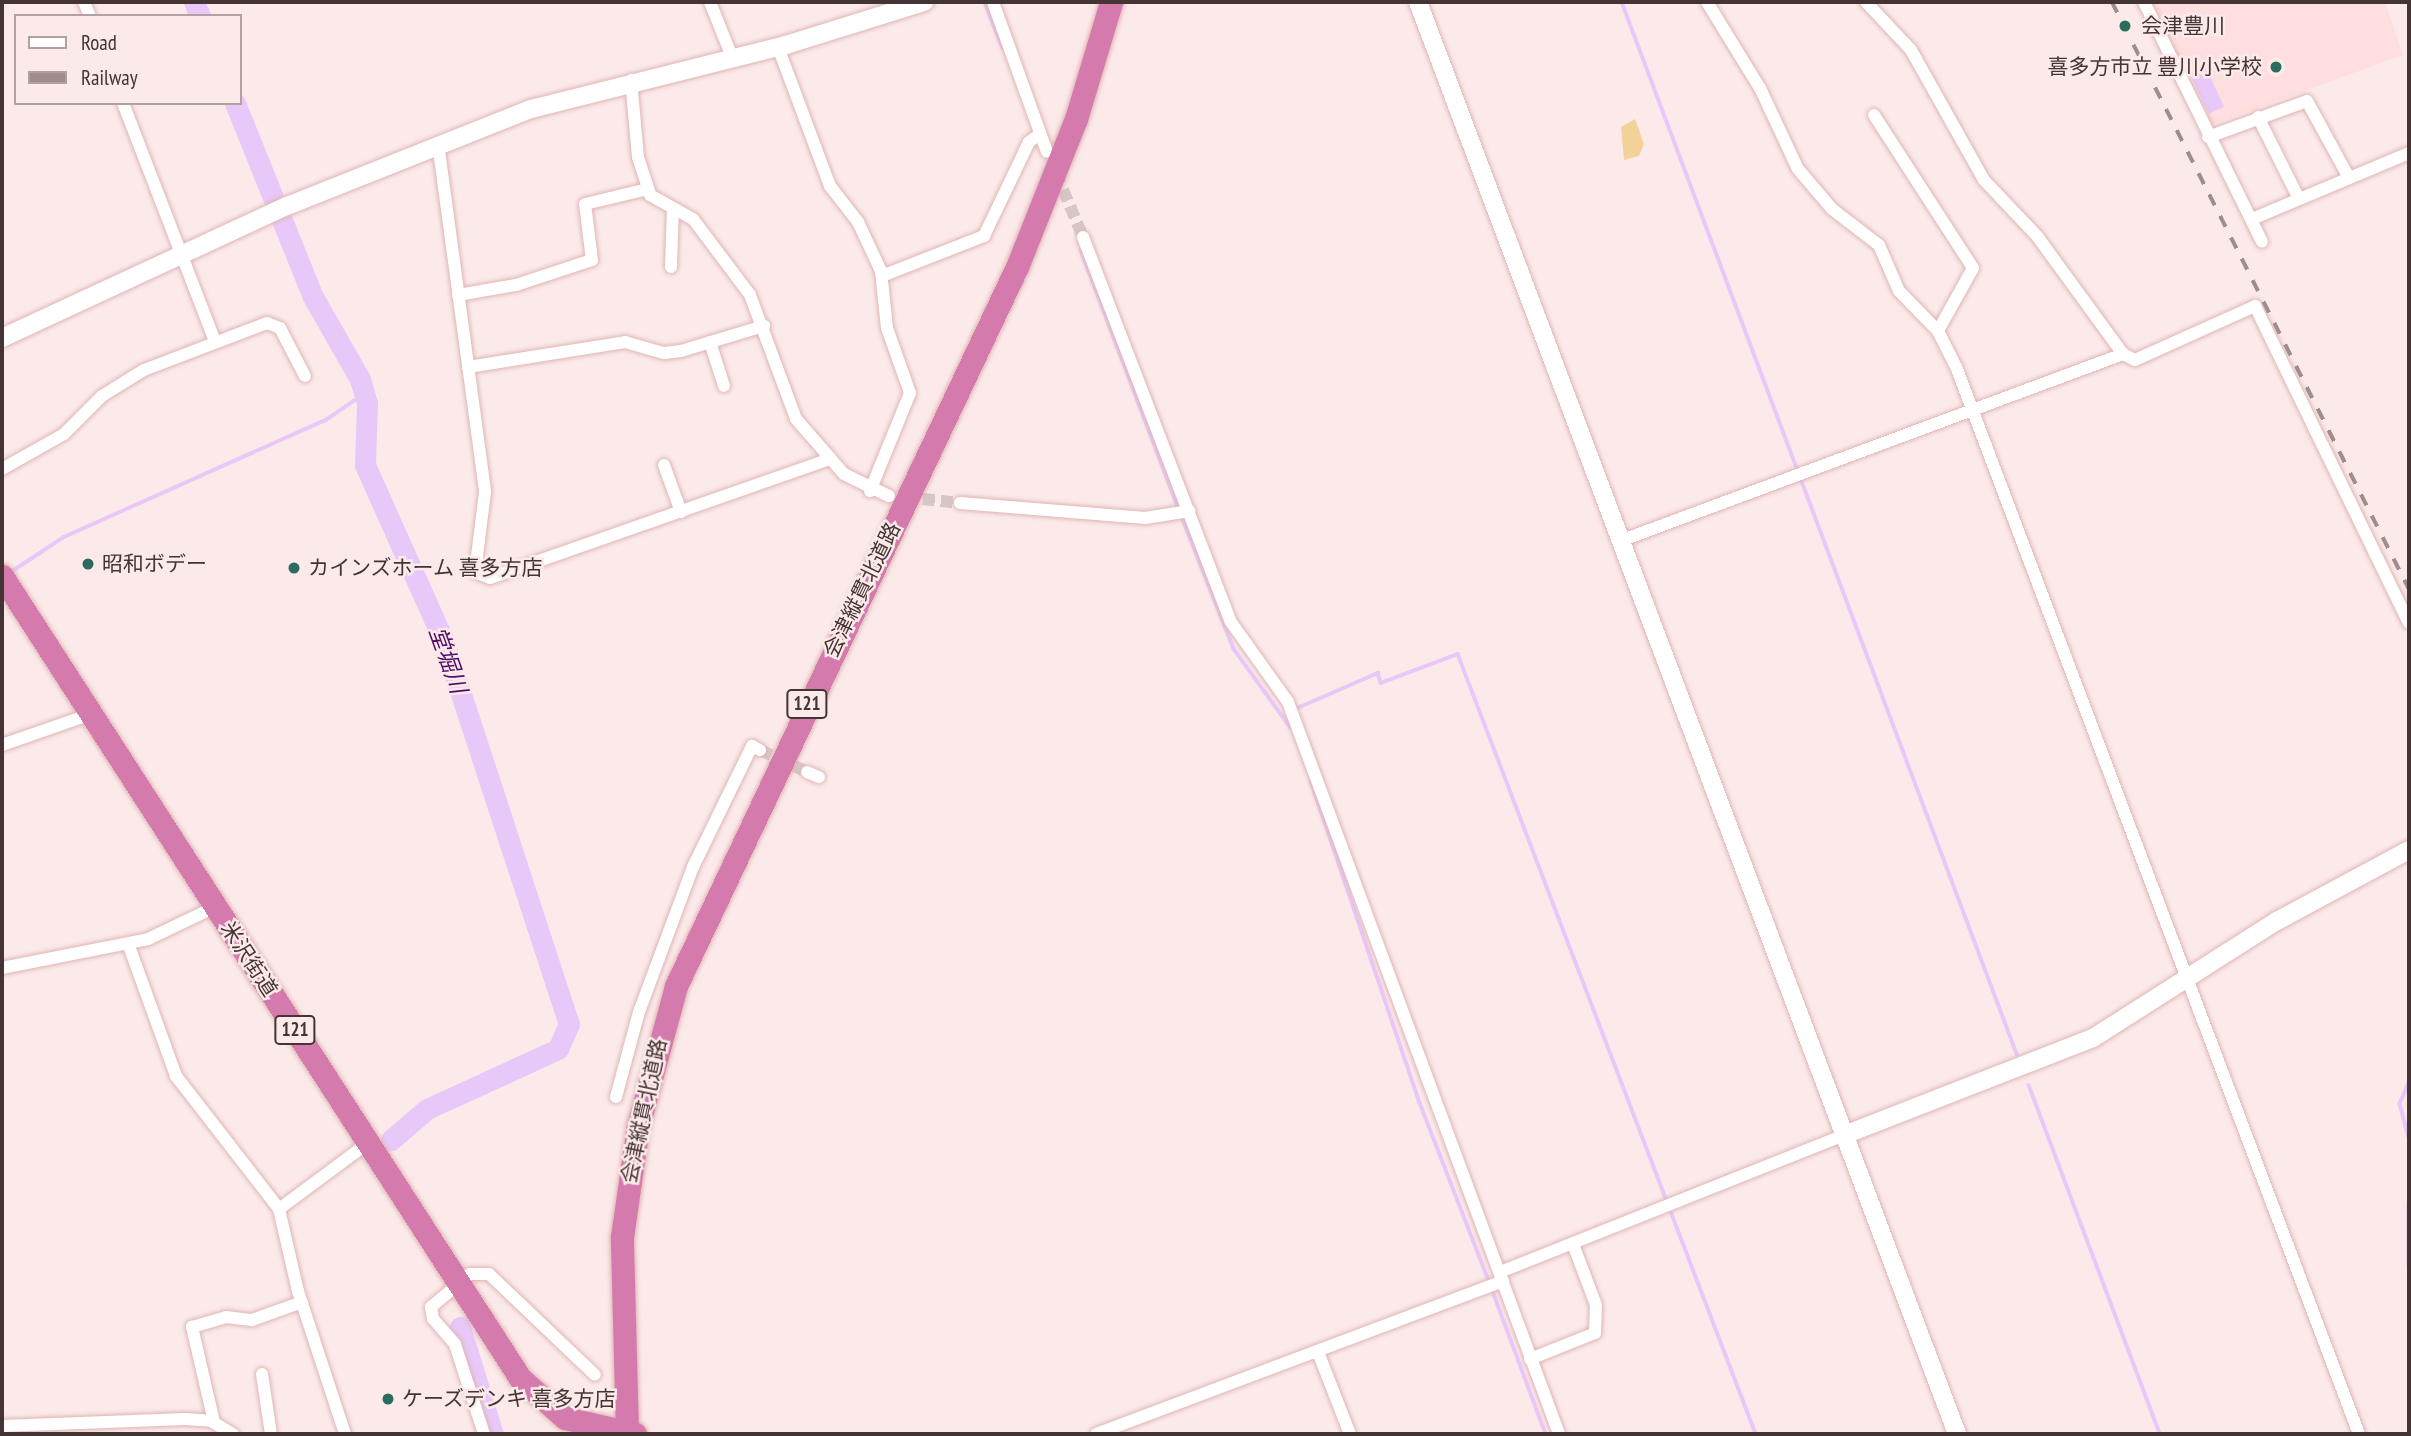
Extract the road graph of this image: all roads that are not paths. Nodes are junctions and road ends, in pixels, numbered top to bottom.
1 (710, 2) edge
2 (924, 2) edge
3 (993, 2) edge
4 (1111, 2) edge
5 (1122, 2) edge
6 (1418, 2) edge
7 (1707, 2) edge
8 (1866, 2) edge
9 (2144, 2) edge
10 (778, 47) junction
11 (732, 57) junction
12 (631, 80) junction
13 (124, 105) edge
14 (1874, 116) dead end
15 (2258, 117) junction
16 (1040, 134) junction
17 (2208, 137) junction
18 (438, 144) junction
19 (1047, 152) dead end
20 (2409, 153) edge
21 (2347, 174) junction
22 (648, 189) junction
23 (2298, 197) junction
24 (673, 208) junction
25 (2252, 219) junction
26 (1083, 237) tunnel mouth
27 (2262, 242) dead end
28 (181, 254) junction
29 (671, 267) dead end
30 (883, 276) junction
31 (458, 295) junction
32 (764, 326) junction
33 (1938, 331) junction
34 (2, 338) edge
35 (215, 342) junction
36 (710, 342) junction
37 (2123, 354) junction
38 (468, 367) junction
39 (304, 376) dead end
40 (724, 386) dead end
41 (1973, 409) junction
42 (829, 459) junction
43 (664, 465) dead end
44 (2, 468) edge
45 (870, 491) junction
46 (889, 496) tunnel mouth
47 (960, 503) tunnel mouth
48 (1189, 511) junction
49 (681, 512) junction
50 (1620, 541) junction
51 (2, 576) edge
52 (2409, 622) edge
53 (91, 714) junction
54 (2, 745) edge
55 (760, 750) dead end
56 (2409, 850) edge
57 (215, 908) junction
58 (129, 946) dead end
59 (2, 968) edge
60 (2186, 983) junction
61 (616, 1097) dead end
62 (1844, 1135) junction
63 (368, 1143) junction
64 (279, 1209) junction
65 (1573, 1244) junction
66 (1501, 1277) junction
67 (458, 1282) junction
68 (302, 1302) junction
69 (1318, 1352) junction
70 (1530, 1359) junction
71 (262, 1374) dead end
72 (595, 1375) dead end
73 (214, 1422) junction
74 (2, 1426) edge
75 (233, 1434) edge
76 (271, 1434) edge
77 (345, 1434) edge
78 (484, 1434) edge
79 (627, 1434) edge
80 (635, 1434) edge
81 (642, 1434) edge
82 (1096, 1434) edge
83 (1350, 1434) edge
84 (1559, 1434) edge
85 (1957, 1434) edge
86 (2359, 1434) edge

1 - 11 street
2 - 10 street
3 - 16 street
4 - 79 highway, 会津縦貫北道路 / 121
5 - 81 highway, 会津縦貫北道路 / 121
6 - 50 street
7 - 33 street
8 - 37 street
9 - 17 street
10 - 11 street
10 - 30 street
11 - 12 street
12 - 18 street
12 - 22 street
13 - 28 street
14 - 33 street
15 - 17 street
15 - 21 street
15 - 23 street
16 - 19 street
16 - 30 street
17 - 25 street
18 - 28 street
18 - 31 street
20 - 21 street
21 - 23 street
22 - 24 street
22 - 31 street
23 - 25 street
24 - 29 street
24 - 32 street
25 - 27 street
26 - 48 street
28 - 34 street
28 - 35 street
30 - 45 street
31 - 38 street
32 - 36 street
32 - 42 street
33 - 41 street
35 - 39 street
35 - 44 street
36 - 38 street
36 - 40 street
37 - 41 street
37 - 52 street
38 - 49 street
41 - 50 street
41 - 60 street
42 - 45 street
42 - 49 street
43 - 49 street
45 - 46 street
47 - 48 street
48 - 66 street
50 - 62 street
51 - 53 highway, 米沢街道 / 121
53 - 54 street
53 - 57 highway, 米沢街道 / 121
55 - 61 street
56 - 60 street
57 - 59 street
57 - 63 highway, 米沢街道 / 121
58 - 64 street
60 - 62 street
60 - 86 street
62 - 65 street
62 - 85 street
63 - 64 street
63 - 67 highway, 米沢街道 / 121
64 - 68 street
65 - 66 street
65 - 70 street
66 - 69 street
66 - 70 street
67 - 72 street
67 - 78 street
67 - 79 highway, 米沢街道 / 121
68 - 73 street
68 - 77 street
69 - 82 street
69 - 83 street
70 - 84 street
71 - 76 street
73 - 74 street
73 - 75 street
79 - 80 highway, 121

